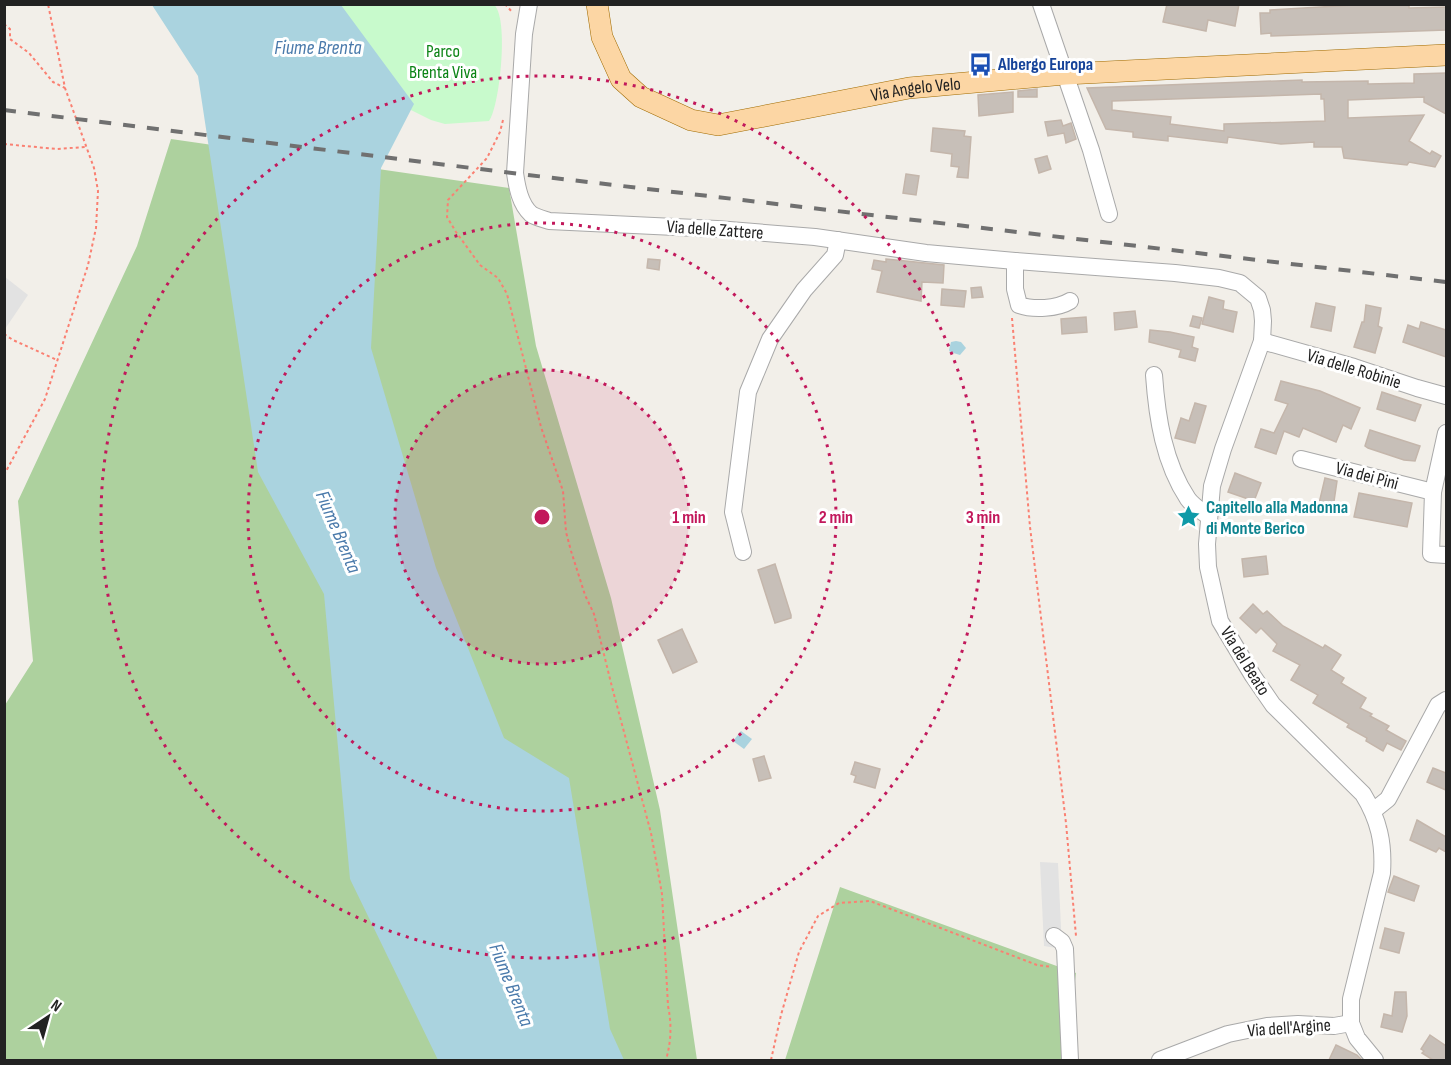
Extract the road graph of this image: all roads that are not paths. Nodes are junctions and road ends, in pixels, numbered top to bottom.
1 (529, 4) edge
2 (597, 4) edge
3 (1041, 4) edge
4 (1446, 55) edge
5 (1065, 74) junction
6 (1109, 214) dead end
7 (837, 240) junction
8 (1016, 261) junction
9 (1113, 267) joint
10 (1070, 301) dead end
11 (1262, 341) junction
12 (1154, 375) dead end
13 (1446, 396) edge
14 (1446, 434) edge
15 (1300, 459) dead end
16 (1433, 492) junction
17 (1209, 517) junction
18 (743, 552) dead end
19 (1446, 555) edge
20 (1446, 700) edge
21 (1373, 811) junction
22 (1054, 936) dead end
23 (1351, 1023) junction
24 (1070, 1060) edge
25 (1160, 1060) edge
26 (1375, 1060) edge

1 - 7 street, Via delle Zattere
2 - 5 main road, Via Angelo Velo
3 - 5 street
4 - 5 main road, Via Angelo Velo
5 - 6 street
7 - 8 street, Via delle Zattere
7 - 18 street
8 - 9 street, Via delle Zattere
8 - 10 street
9 - 11 street, Via del Beato
11 - 13 street, Via delle Robinie
11 - 17 street, Via del Beato
12 - 17 street
14 - 16 street
15 - 16 street, Via dei Pini
16 - 19 street
17 - 21 street, Via del Beato
20 - 21 street
21 - 23 street, Via del Beato
22 - 24 street
23 - 25 street, Via dell'Argine
23 - 26 street

